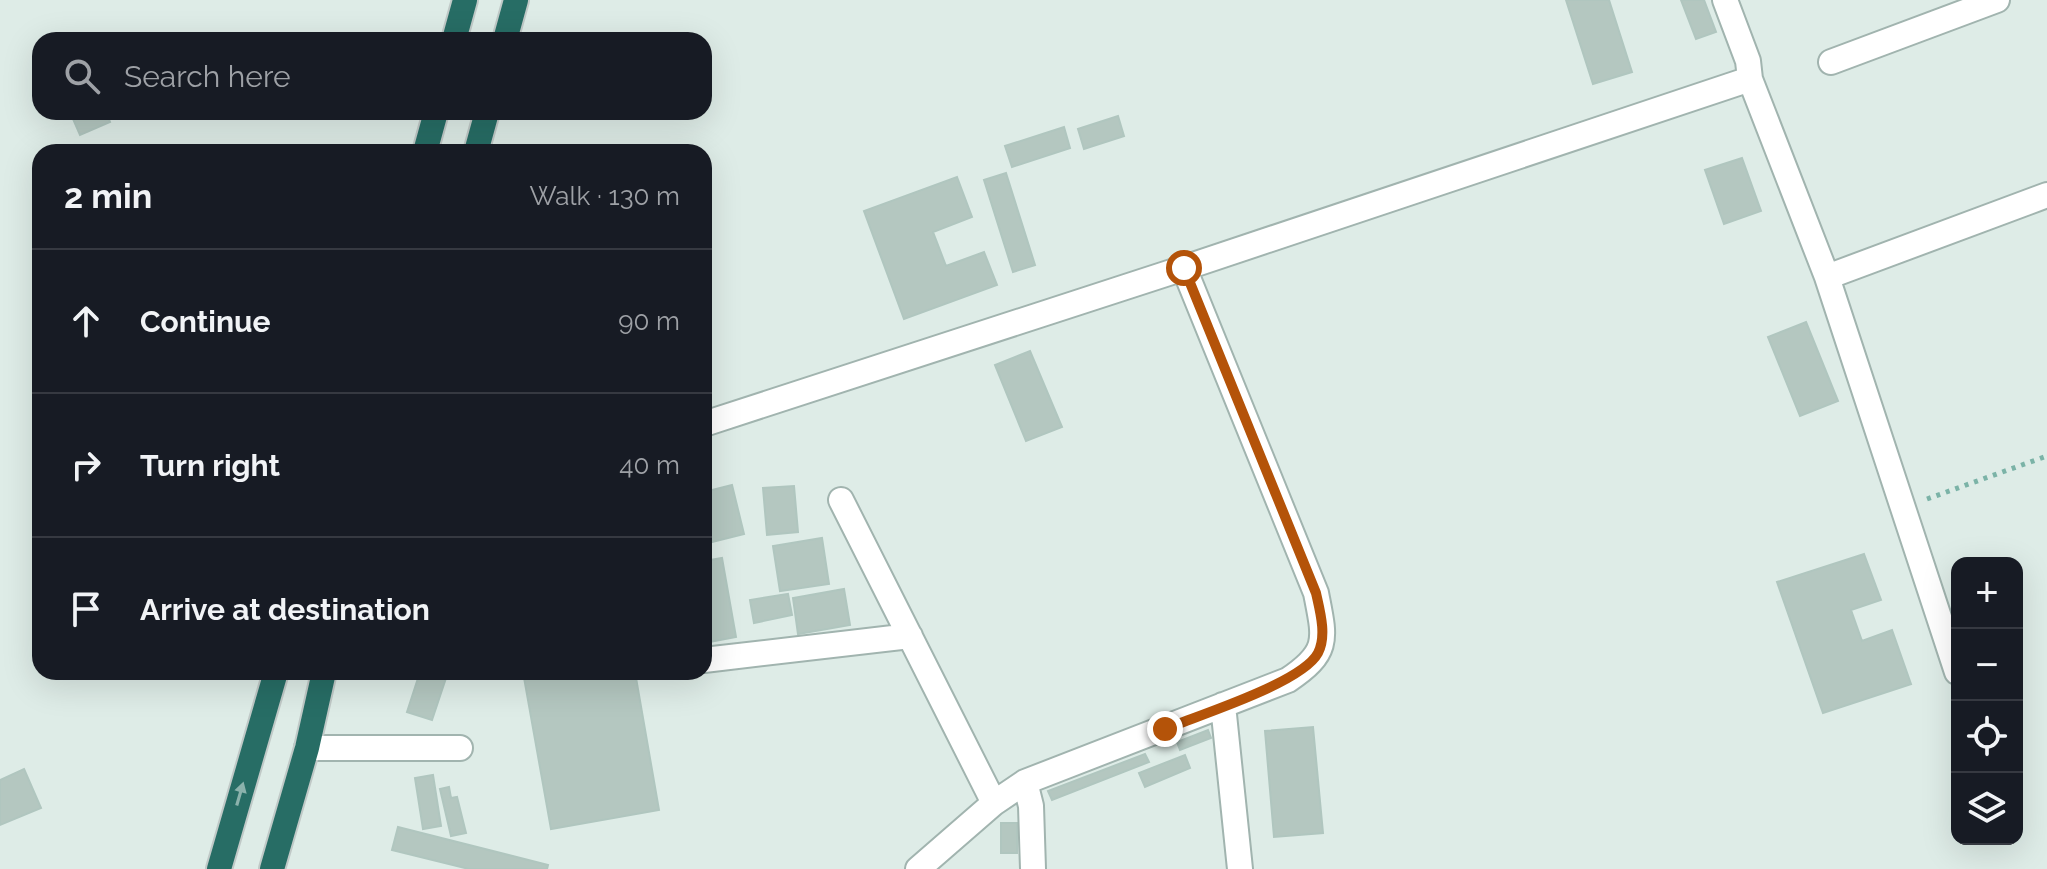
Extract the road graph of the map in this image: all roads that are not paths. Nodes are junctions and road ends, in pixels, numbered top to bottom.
1 (465, 0) edge
2 (516, 0) edge
3 (1725, 0) edge
4 (1997, 0) edge
5 (456, 32) edge
6 (507, 32) edge
7 (1831, 62) dead end
8 (1750, 79) junction
9 (434, 120) edge
10 (485, 120) edge
11 (427, 144) edge
12 (478, 144) edge
13 (2047, 195) edge
14 (1184, 268) junction
15 (1827, 277) junction
16 (712, 421) edge
17 (841, 500) dead end
18 (910, 636) junction
19 (1951, 654) edge
20 (712, 659) edge
21 (274, 680) edge
22 (322, 680) edge
23 (1223, 705) junction
24 (307, 748) junction
25 (460, 748) dead end
26 (1025, 782) junction
27 (994, 803) junction
28 (219, 869) edge
29 (272, 869) edge
30 (918, 869) edge
31 (1033, 869) edge
32 (1240, 869) edge

1 - 5 highway
2 - 6 highway
3 - 8 street
4 - 7 street
8 - 14 street
8 - 15 street
9 - 11 highway
10 - 12 highway
13 - 15 street
14 - 16 street
14 - 23 street
15 - 19 street
17 - 18 street
18 - 20 street
18 - 27 street
28 -> 21 highway
22 - 24 highway
23 - 26 street
23 - 32 street
24 - 25 street
24 - 29 highway
26 - 27 street
26 - 31 street
27 - 30 street

